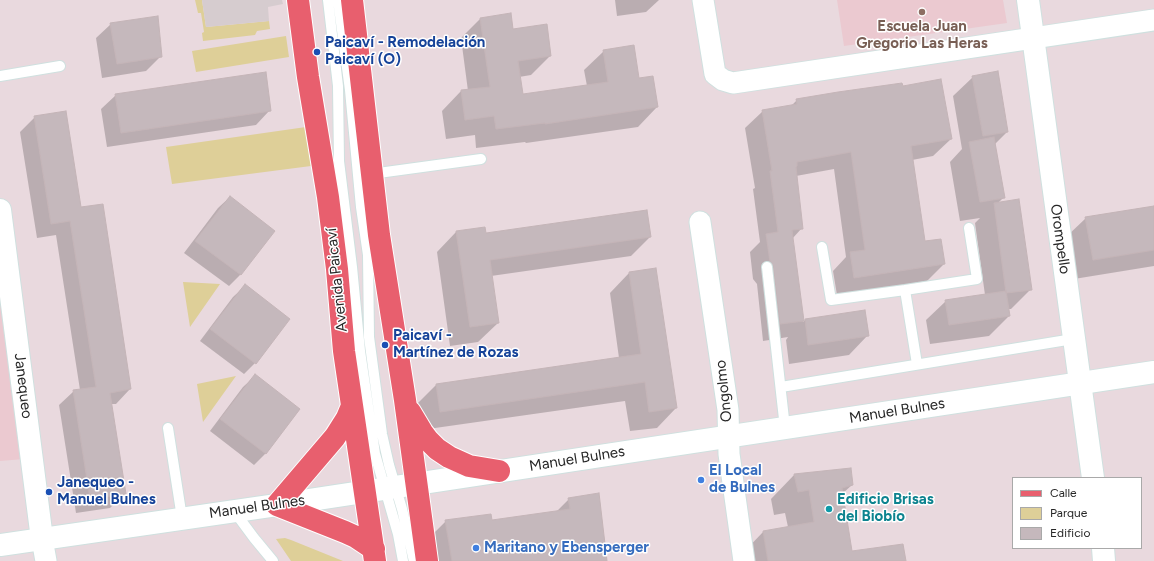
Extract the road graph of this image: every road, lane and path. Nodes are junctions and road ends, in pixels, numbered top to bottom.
1 (298, 0) edge
2 (328, 0) edge
3 (338, 0) edge
4 (352, 0) edge
5 (703, 0) edge
6 (1028, 0) edge
7 (1154, 20) edge
8 (1033, 38) junction
9 (60, 66) dead end
10 (360, 66) junction
11 (0, 76) edge
12 (356, 155) junction
13 (481, 159) dead end
14 (371, 174) junction
15 (0, 210) edge
16 (700, 222) dead end
17 (969, 228) dead end
18 (822, 247) dead end
19 (767, 267) dead end
20 (905, 290) junction
21 (1073, 339) junction
22 (918, 364) junction
23 (1154, 372) edge
24 (1079, 383) junction
25 (781, 387) junction
26 (405, 400) junction
27 (352, 406) junction
28 (168, 428) dead end
29 (785, 428) junction
30 (728, 436) junction
31 (499, 471) junction
32 (1093, 477) edge
33 (417, 483) junction
34 (382, 488) junction
35 (277, 505) junction
36 (234, 511) junction
37 (182, 518) junction
38 (42, 539) junction
39 (0, 545) edge
40 (1103, 549) edge
41 (374, 555) edge
42 (46, 561) edge
43 (273, 561) edge
44 (403, 561) edge
45 (414, 561) edge
46 (427, 561) edge
47 (744, 561) edge
48 (1104, 561) edge

1 - 27 main road, Avenida Paicaví
2 - 34 lane
3 - 12 lane
4 - 10 main road
5 - 8 street
6 - 8 main road, Orompello
7 - 8 street
8 - 21 main road, Orompello
9 - 11 lane
10 - 12 lane
10 - 14 main road
12 - 34 lane
13 - 14 lane
14 - 26 main road
15 - 38 main road, Janequeo
16 - 30 street, Ongolmo
17 - 20 lane
18 - 20 lane
19 - 25 lane
20 - 22 lane
21 - 22 lane
21 - 24 main road, Orompello
22 - 25 lane
23 - 24 main road, Manuel Bulnes
24 - 29 main road, Manuel Bulnes
24 - 32 main road, Orompello
25 - 29 lane
26 - 31 main road
26 - 33 main road
27 - 34 main road, Avenida Paicaví
27 - 35 main road
28 - 37 lane
29 - 30 main road, Manuel Bulnes
30 - 31 main road, Manuel Bulnes
30 - 47 street, Ongolmo
31 - 33 main road, Manuel Bulnes
33 - 34 main road, Manuel Bulnes
33 - 46 main road
34 - 35 main road, Manuel Bulnes
34 - 41 main road, Avenida Paicaví
34 - 44 lane
34 - 45 lane
35 - 36 main road, Manuel Bulnes
35 - 41 main road
36 - 37 main road, Manuel Bulnes
36 - 43 lane
37 - 38 main road, Manuel Bulnes
38 - 39 main road, Manuel Bulnes
38 - 42 street, Janequeo
40 - 48 main road

